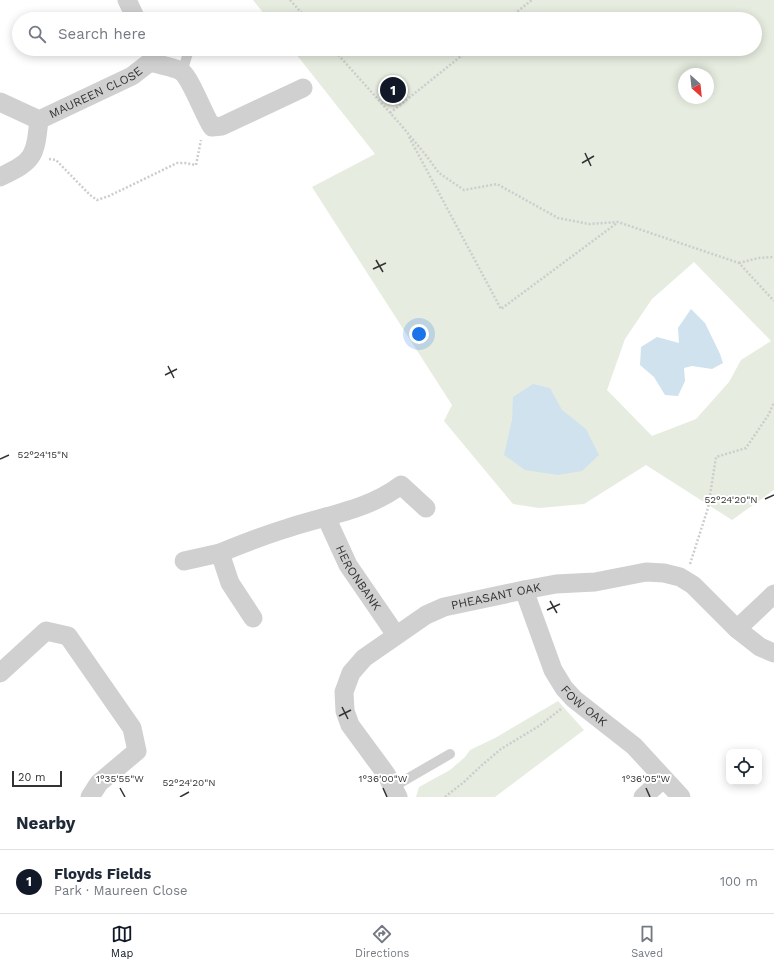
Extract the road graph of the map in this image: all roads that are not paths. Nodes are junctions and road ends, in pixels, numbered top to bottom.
1 (127, 0) edge
2 (133, 12) edge
3 (148, 56) edge
4 (187, 56) edge
5 (182, 72) junction
6 (303, 88) dead end
7 (0, 102) edge
8 (39, 120) junction
9 (0, 177) edge
10 (426, 508) dead end
11 (326, 517) junction
12 (220, 553) junction
13 (184, 561) dead end
14 (524, 590) junction
15 (774, 594) edge
16 (253, 618) dead end
17 (736, 630) junction
18 (396, 635) junction
19 (774, 653) edge
20 (0, 673) edge
21 (450, 754) dead end
22 (663, 778) junction
23 (396, 792) edge
24 (90, 797) edge
25 (643, 797) edge
26 (681, 797) edge

1 - 2 street
3 - 5 street, MAUREEN CLOSE
3 - 8 street, MAUREEN CLOSE
4 - 5 lane
5 - 6 street
7 - 8 street, MAUREEN CLOSE
8 - 9 street, MAUREEN CLOSE
10 - 11 street
11 - 12 street
11 - 18 street, HERONBANK
12 - 13 street
12 - 16 street
14 - 17 street, PHEASANT OAK
14 - 18 street, PHEASANT OAK
14 - 22 street, FOW OAK
15 - 17 street
17 - 19 street, PHEASANT OAK
18 - 23 street, PHEASANT OAK
20 - 24 street
21 - 23 lane
22 - 25 street
22 - 26 street, FOW OAK

